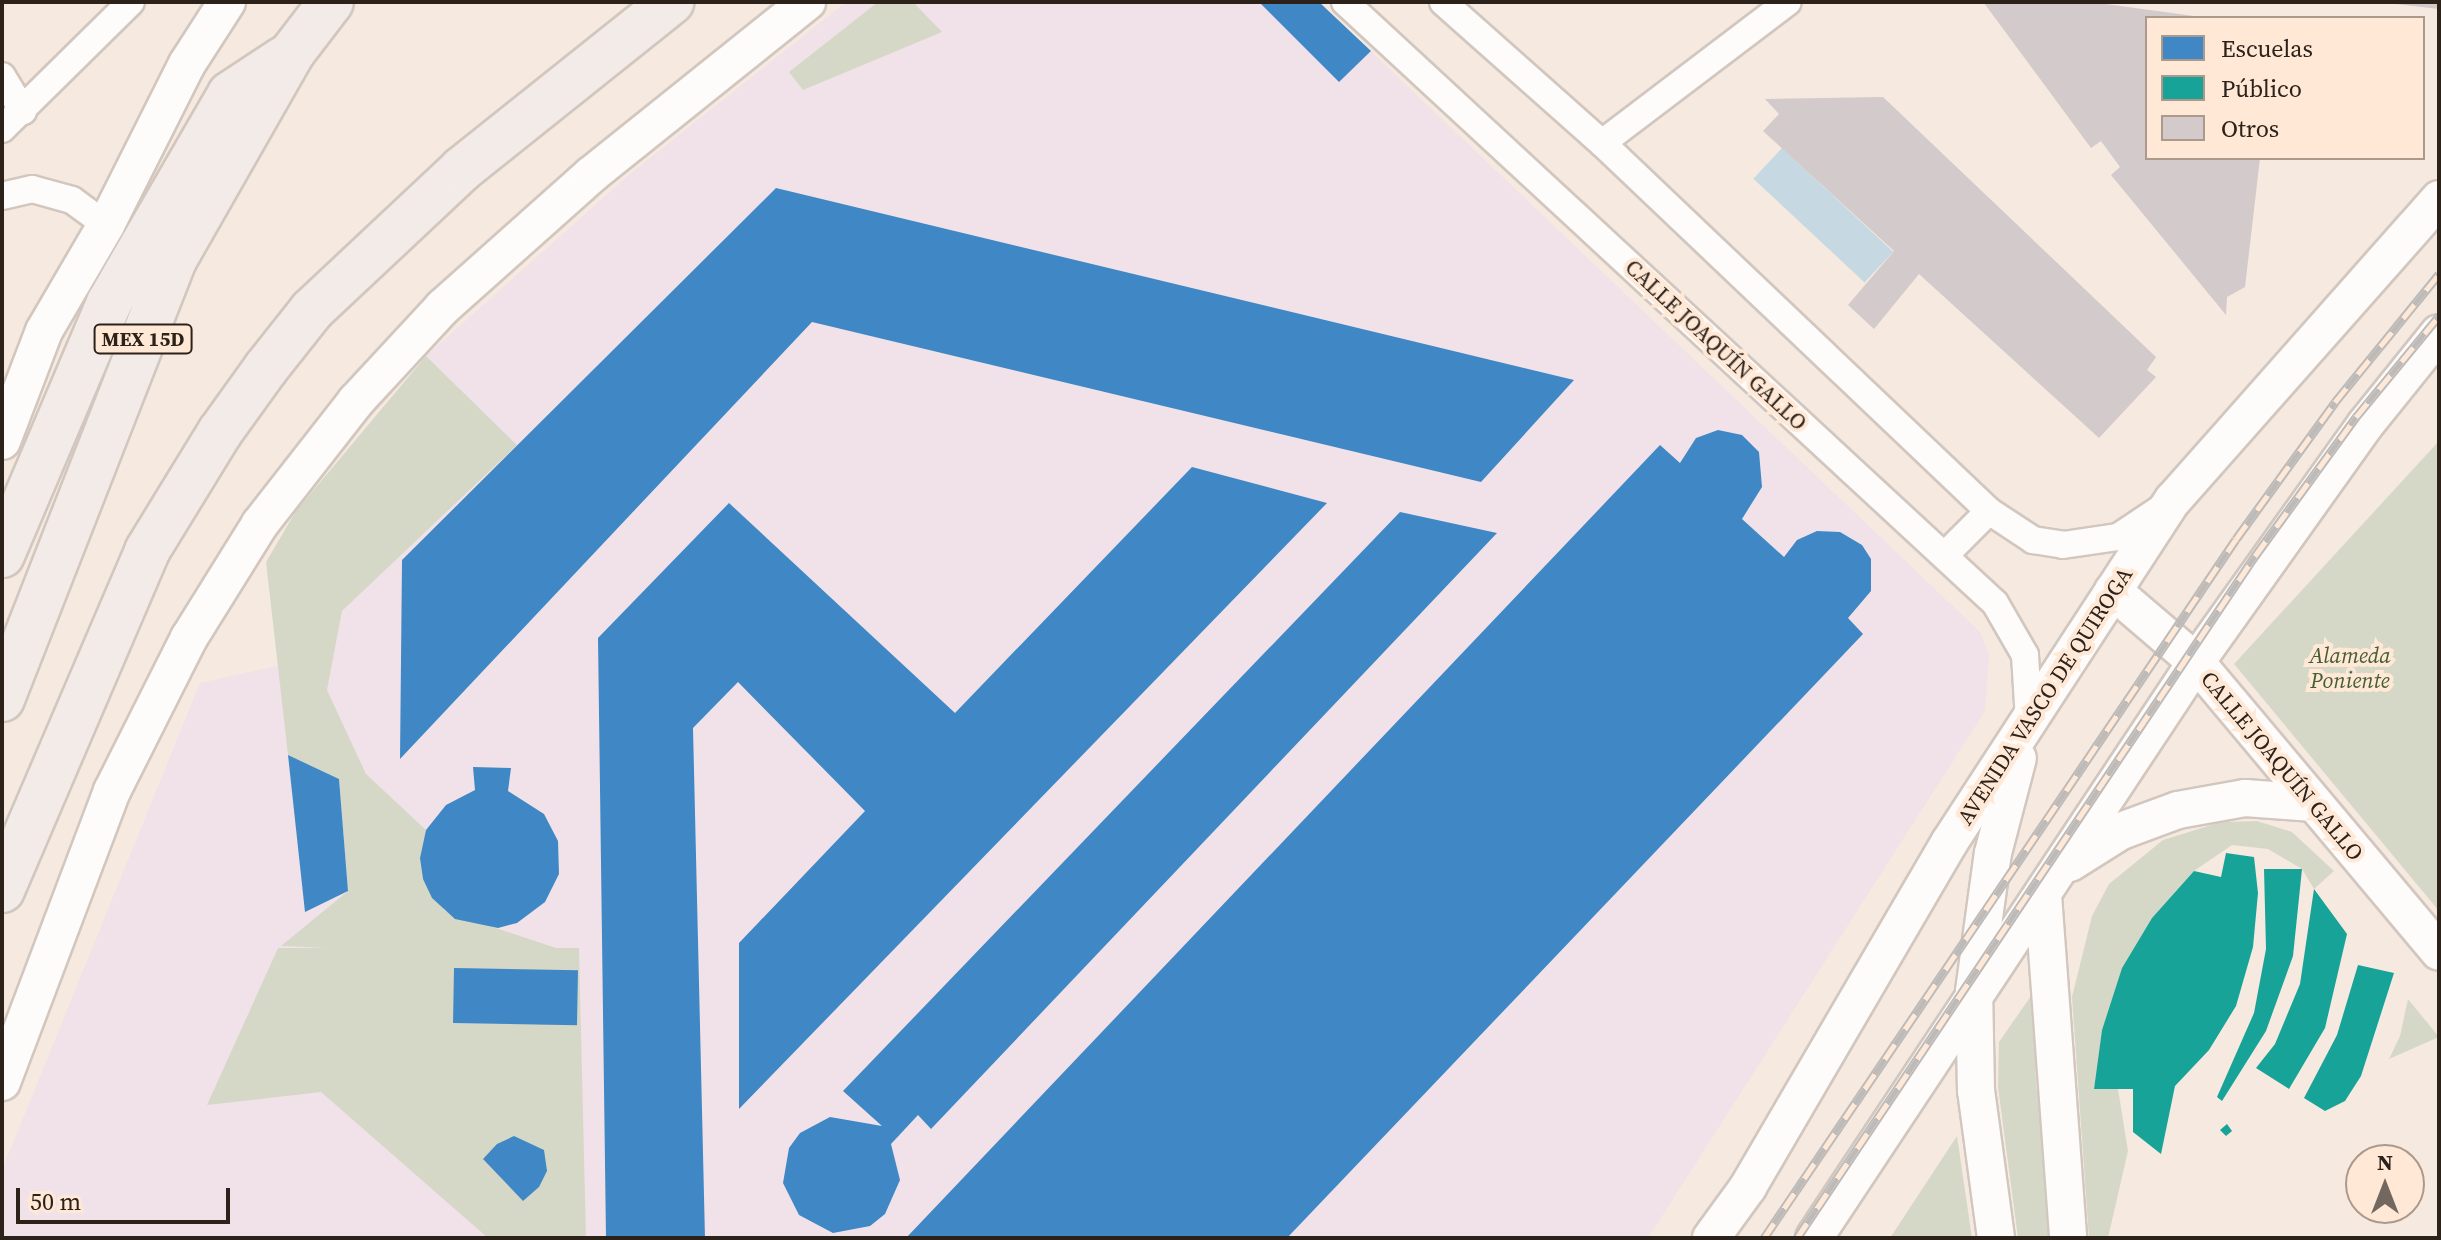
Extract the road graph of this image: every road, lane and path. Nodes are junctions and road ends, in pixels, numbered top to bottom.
1 (131, 2) edge
2 (227, 2) edge
3 (331, 2) edge
4 (671, 2) edge
5 (807, 2) edge
6 (1345, 2) edge
7 (1443, 2) edge
8 (1788, 2) edge
9 (292, 53) junction
10 (2, 76) edge
11 (23, 111) junction
12 (2, 129) edge
13 (1602, 143) junction
14 (2, 196) edge
15 (2439, 199) edge
16 (106, 225) junction
17 (143, 251) junction
18 (2439, 333) edge
19 (2, 441) edge
20 (2173, 500) junction
21 (1989, 511) junction
22 (2, 555) edge
23 (1945, 555) junction
24 (2, 589) edge
25 (2113, 591) junction
26 (2196, 662) junction
27 (2, 699) edge
28 (2029, 720) junction
29 (2314, 803) junction
30 (2051, 883) junction
31 (2, 890) edge
32 (2439, 952) edge
33 (1974, 991) junction
34 (2, 1082) edge
35 (1711, 1238) edge
36 (1814, 1238) edge
37 (1996, 1238) edge
38 (2068, 1238) edge

1 - 11 street
2 - 16 main road
3 - 9 highway, MEX 15D
4 - 31 highway
5 - 34 main road
6 - 23 street, CALLE JOAQUÍN GALLO
7 - 13 street
8 - 13 street
9 - 17 highway
9 - 27 highway, MEX 15D
10 - 11 street
11 - 12 street
13 - 21 street
14 - 16 street
15 - 20 main road, AVENIDA VASCO DE QUIROGA
16 - 19 main road
17 - 22 highway
17 - 24 highway
18 - 26 main road
20 - 21 street
20 - 25 main road, AVENIDA VASCO DE QUIROGA
21 - 23 street
23 - 28 street, CALLE JOAQUÍN GALLO
25 - 26 main road, CALLE JOAQUÍN GALLO
25 - 28 main road, AVENIDA VASCO DE QUIROGA
26 - 29 main road, CALLE JOAQUÍN GALLO
26 - 30 main road
28 - 33 main road
28 - 35 main road, AVENIDA VASCO DE QUIROGA
29 - 30 main road
29 - 32 main road, CALLE JOAQUÍN GALLO
30 - 33 main road
30 - 38 main road
33 - 36 main road
33 - 37 main road

